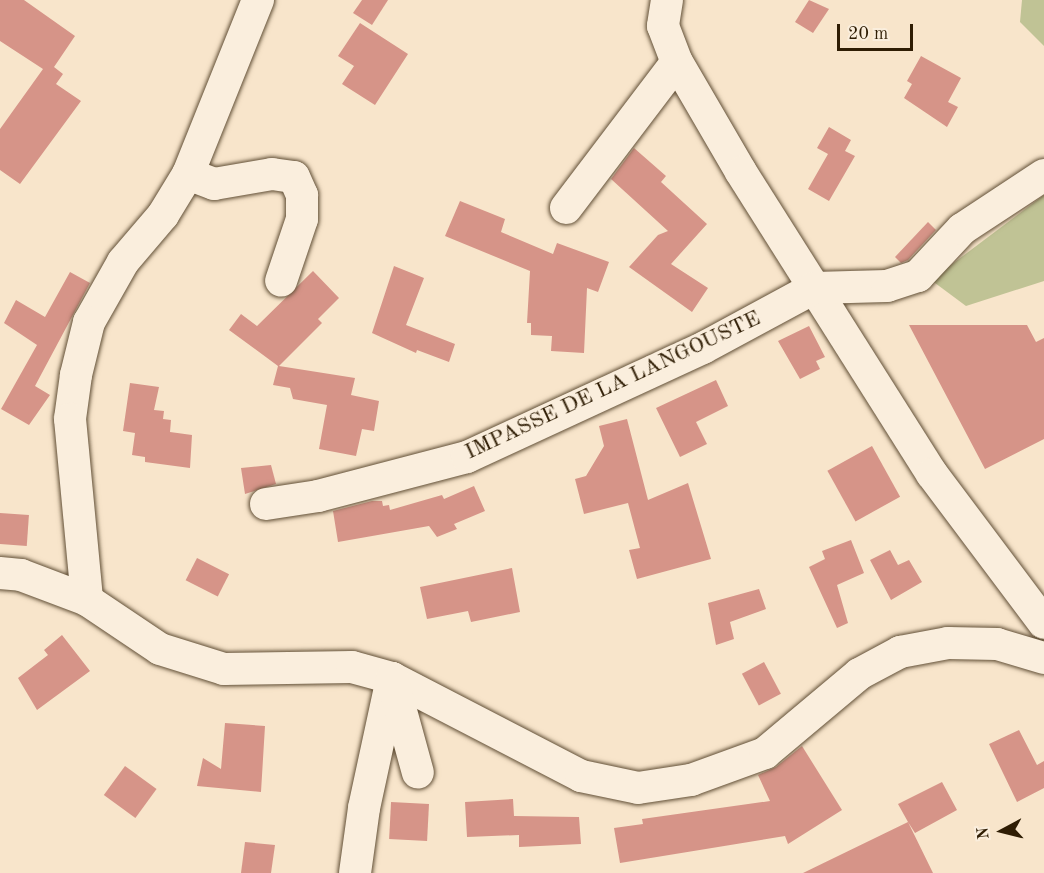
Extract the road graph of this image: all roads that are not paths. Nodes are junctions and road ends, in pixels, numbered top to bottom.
1 (258, 0) edge
2 (666, 0) edge
3 (677, 62) junction
4 (188, 174) junction
5 (1044, 175) edge
6 (566, 208) dead end
7 (281, 280) dead end
8 (814, 288) junction
9 (266, 504) dead end
10 (1, 571) edge
11 (87, 600) junction
12 (1044, 623) edge
13 (1044, 658) edge
14 (392, 678) junction
15 (417, 772) dead end
16 (355, 873) edge

1 - 4 street
2 - 3 street
3 - 6 street
3 - 8 street
4 - 7 street
4 - 11 street
5 - 8 street
8 - 9 street, IMPASSE DE LA LANGOUSTE
8 - 12 street
10 - 11 street
11 - 14 street
13 - 14 street
14 - 15 street
14 - 16 street

